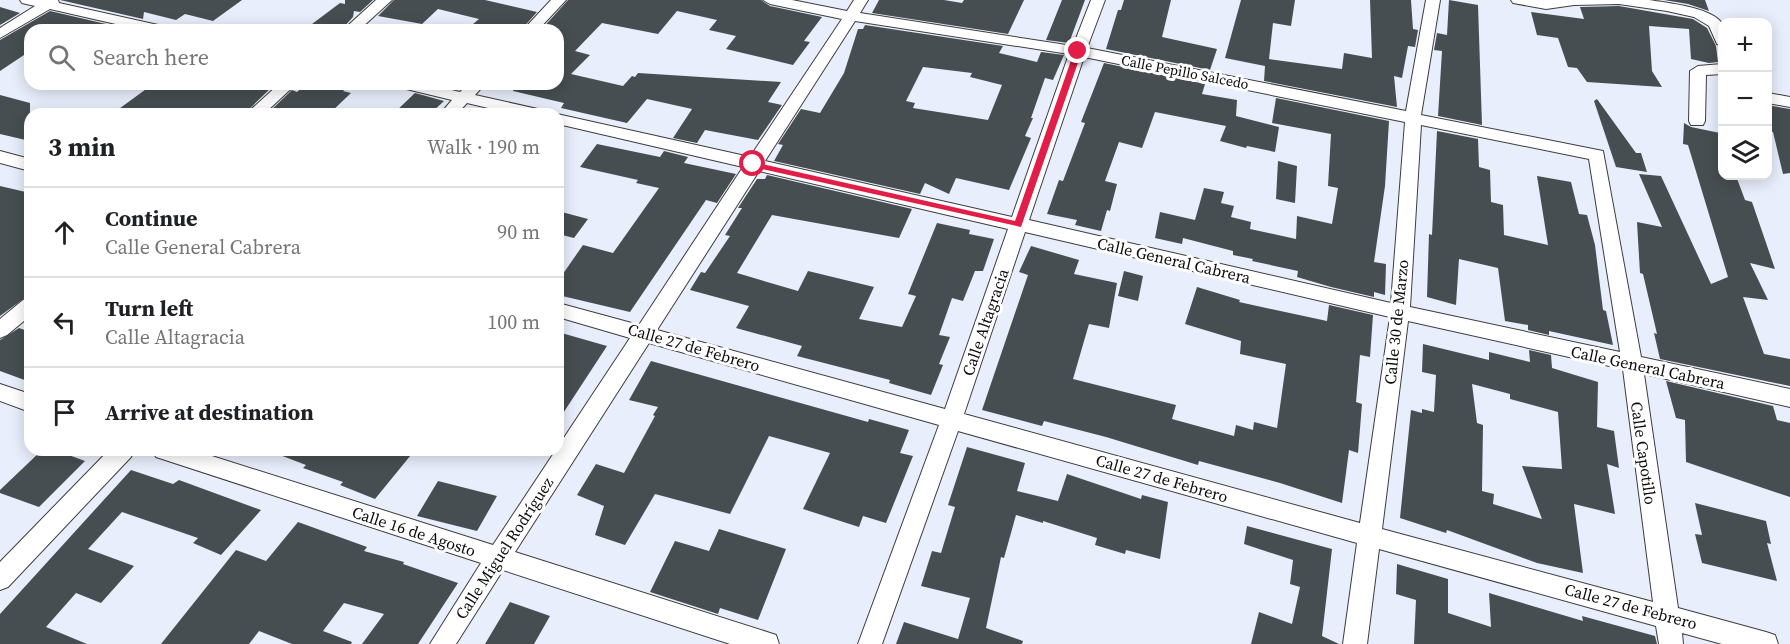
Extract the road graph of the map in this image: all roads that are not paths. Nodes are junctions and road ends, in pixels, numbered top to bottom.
1 (27, 0) edge
2 (385, 0) edge
3 (559, 0) edge
4 (770, 0) edge
5 (1098, 0) edge
6 (1433, 0) edge
7 (1518, 0) edge
8 (1522, 0) edge
9 (1712, 0) edge
10 (51, 2) edge
11 (855, 8) edge
12 (1699, 14) junction
13 (138, 24) edge
14 (357, 24) edge
15 (536, 24) edge
16 (1718, 32) edge
17 (0, 34) edge
18 (1078, 51) junction
19 (1718, 69) edge
20 (281, 90) edge
21 (432, 90) edge
22 (471, 90) edge
23 (464, 97) junction
24 (1772, 99) edge
25 (1790, 102) edge
26 (261, 108) edge
27 (454, 108) edge
28 (511, 108) edge
29 (1413, 117) junction
30 (564, 120) edge
31 (1697, 121) dead end
32 (1597, 155) joint
33 (0, 156) edge
34 (24, 163) edge
35 (753, 164) junction
36 (1018, 225) junction
37 (24, 310) edge
38 (564, 312) edge
39 (1400, 312) junction
40 (0, 330) edge
41 (643, 333) junction
42 (1632, 364) junction
43 (0, 392) edge
44 (1790, 398) edge
45 (24, 401) edge
46 (952, 419) junction
47 (564, 455) edge
48 (117, 456) edge
49 (183, 456) edge
50 (563, 456) edge
51 (1369, 536) junction
52 (497, 558) junction
53 (0, 579) edge
54 (1666, 616) junction
55 (442, 644) edge
56 (767, 644) edge
57 (870, 644) edge
58 (1355, 644) edge
59 (1671, 644) edge
60 (1766, 644) edge

1 - 10 street
2 - 14 street
3 - 15 street
4 - 11 street, Calle Pepillo Salcedo
5 - 18 street, Calle Altagracia
6 - 29 street, Calle 30 de Marzo
7 - 8 street
8 - 12 street
9 - 12 street
10 - 13 street
10 - 17 street
11 - 18 street, Calle Pepillo Salcedo
11 - 35 street, Calle Miguel Rodríguez
12 - 16 street
18 - 29 street, Calle Pepillo Salcedo
18 - 36 street, Calle Altagracia
19 - 31 street
20 - 26 street
21 - 23 street
22 - 23 street
23 - 27 street
23 - 28 street
24 - 25 street
29 - 32 street, Calle Pepillo Salcedo
29 - 39 street, Calle 30 de Marzo
30 - 35 street, Calle General Cabrera
32 - 42 street, Calle Capotillo
33 - 34 street
35 - 36 street, Calle General Cabrera
35 - 41 street, Calle Miguel Rodríguez
36 - 39 street, Calle General Cabrera
36 - 46 street, Calle Altagracia
37 - 40 street
38 - 41 street, Calle 27 de Febrero
39 - 42 street, Calle General Cabrera
39 - 51 street, Calle 30 de Marzo
41 - 46 street, Calle 27 de Febrero
41 - 47 street, Calle Miguel Rodríguez
42 - 44 street, Calle General Cabrera
42 - 54 street, Calle Capotillo
43 - 45 street
46 - 51 street, Calle 27 de Febrero
46 - 57 street, Calle Altagracia
48 - 53 street
49 - 52 street, Calle 16 de Agosto
50 - 52 street, Calle Miguel Rodríguez
51 - 54 street, Calle 27 de Febrero
51 - 58 street, Calle 30 de Marzo
52 - 55 street, Calle Miguel Rodríguez
52 - 56 street, Calle 16 de Agosto
54 - 59 street, Calle Capotillo
54 - 60 street, Calle 27 de Febrero

